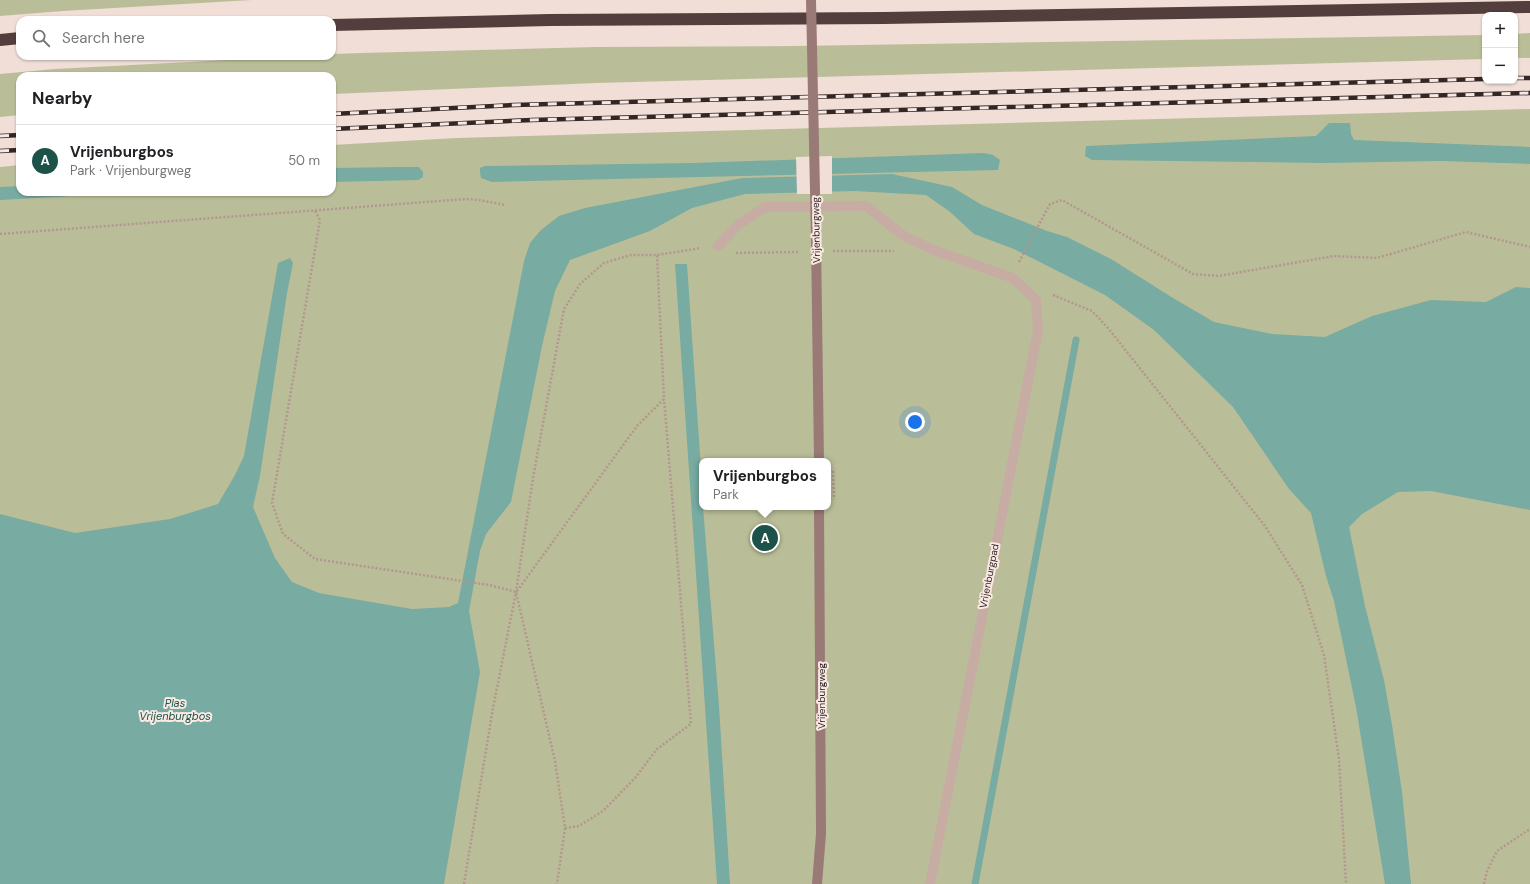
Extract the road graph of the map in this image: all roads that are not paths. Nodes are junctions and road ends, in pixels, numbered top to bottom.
1 (811, 0) edge
2 (1530, 7) edge
3 (336, 25) edge
4 (16, 38) edge
5 (0, 40) edge
6 (718, 246) road end
7 (819, 458) edge
8 (819, 510) edge
9 (817, 884) edge
10 (930, 884) edge

1 - 7 street, Vrijenburgweg, bridge
2 - 3 highway
4 - 5 highway
6 - 10 lane, Vrijenburgpad
8 - 9 street, Vrijenburgweg

